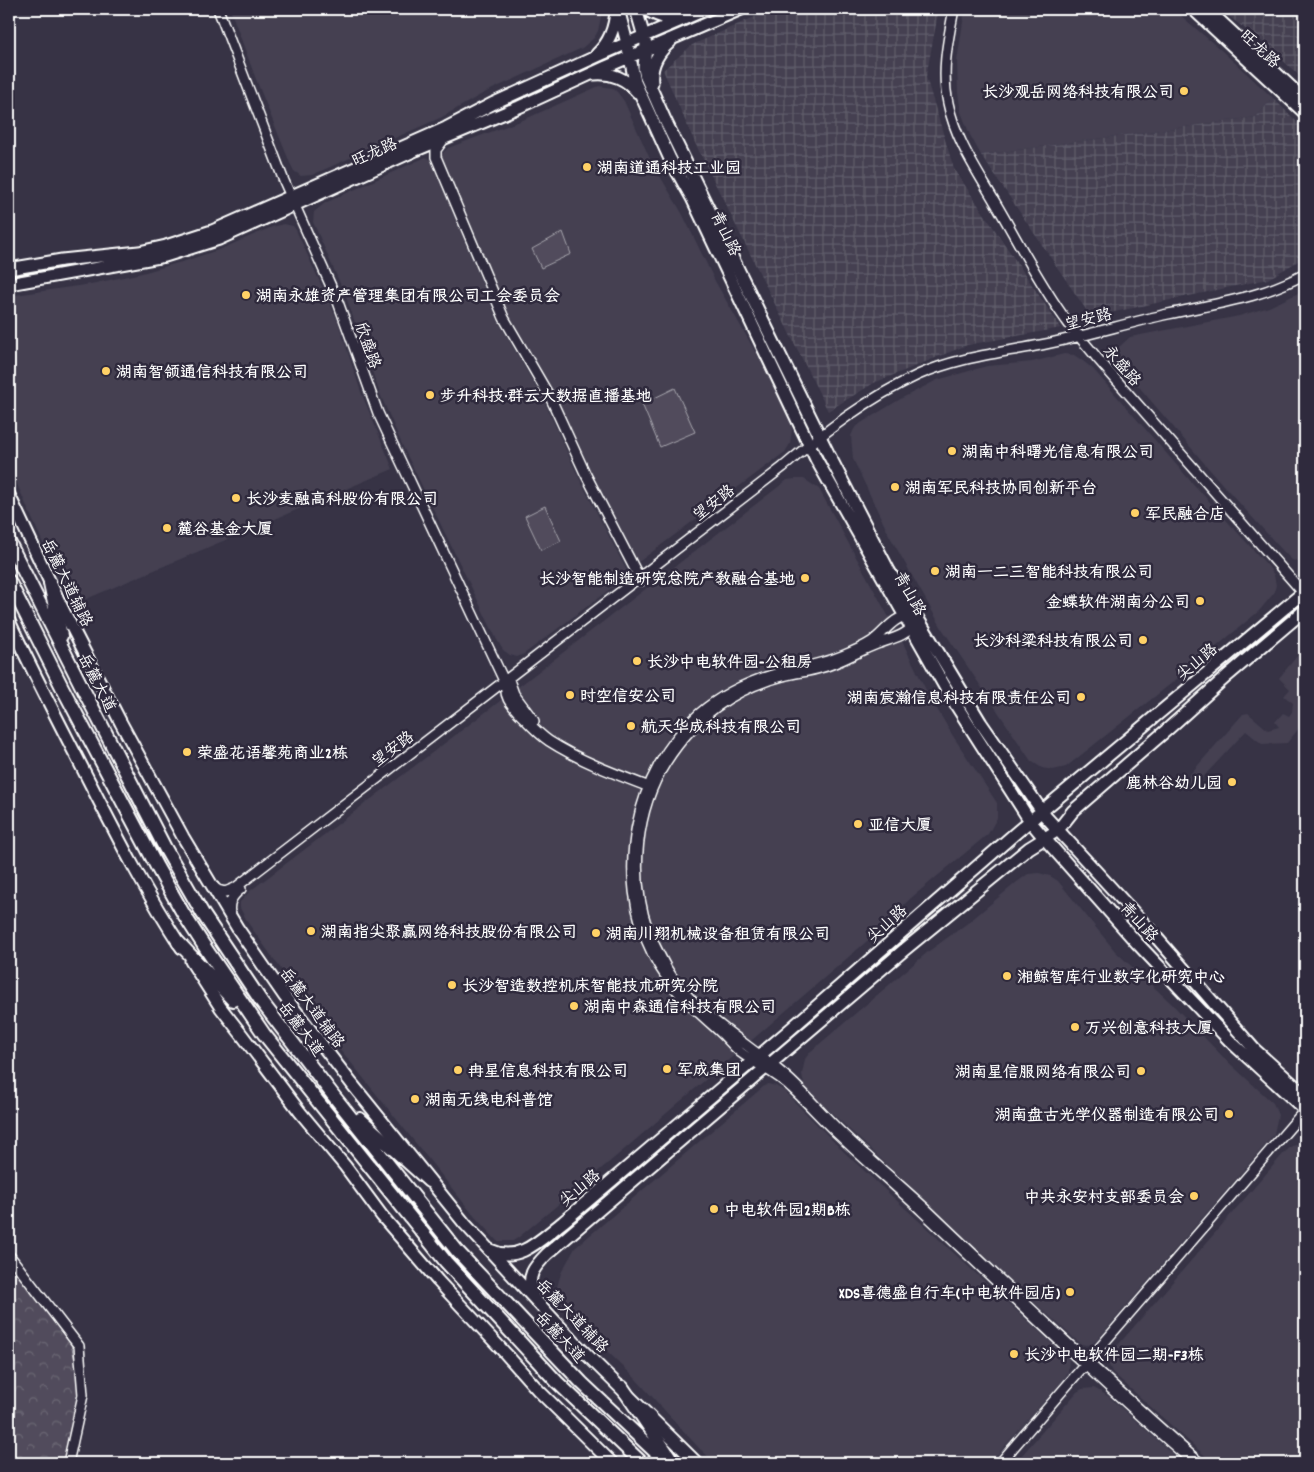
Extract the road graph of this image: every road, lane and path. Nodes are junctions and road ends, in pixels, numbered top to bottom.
1 (218, 9) edge
2 (222, 9) edge
3 (617, 9) edge
4 (636, 9) edge
5 (646, 9) edge
6 (707, 9) edge
7 (741, 9) edge
8 (954, 9) edge
9 (958, 9) edge
10 (1193, 9) edge
11 (1207, 9) edge
12 (688, 17) junction
13 (644, 36) junction
14 (674, 39) junction
15 (627, 43) junction
16 (646, 50) junction
17 (629, 57) junction
18 (586, 61) junction
19 (585, 76) junction
20 (640, 95) junction
21 (655, 99) junction
22 (1305, 100) edge
23 (1305, 113) edge
24 (447, 137) junction
25 (416, 150) junction
26 (295, 200) junction
27 (9, 269) edge
28 (1305, 274) edge
29 (1305, 279) edge
30 (9, 284) edge
31 (1083, 337) junction
32 (821, 438) junction
33 (810, 446) junction
34 (9, 495) edge
35 (9, 542) edge
36 (9, 581) edge
37 (639, 581) junction
38 (50, 583) junction
39 (1305, 592) edge
40 (1305, 610) edge
41 (911, 616) junction
42 (9, 621) edge
43 (912, 628) junction
44 (66, 655) junction
45 (507, 682) junction
46 (651, 785) junction
47 (1042, 811) junction
48 (1030, 820) junction
49 (1058, 830) junction
50 (1045, 839) junction
51 (211, 885) junction
52 (230, 916) junction
53 (178, 942) junction
54 (264, 1034) junction
55 (756, 1058) junction
56 (768, 1066) junction
57 (333, 1095) junction
58 (1305, 1095) edge
59 (1305, 1110) edge
60 (1305, 1116) edge
61 (429, 1181) junction
62 (483, 1244) junction
63 (9, 1255) edge
64 (535, 1299) junction
65 (1087, 1365) junction
66 (622, 1387) junction
67 (68, 1463) edge
68 (612, 1463) edge
69 (642, 1463) edge
70 (667, 1463) edge
71 (674, 1463) edge
72 (697, 1463) edge
73 (1000, 1463) edge
74 (1004, 1463) edge
75 (1194, 1463) edge
76 (1200, 1463) edge

1 - 26 street, 欣盛路
2 - 26 street, 欣盛路
3 - 15 main road, 青山路
3 - 18 main road
4 - 13 main road, 青山路
5 - 12 main road
6 - 12 main road, 旺龙路
7 - 14 main road, 旺龙路
8 - 31 street, 永盛路
9 - 31 street, 永盛路
10 - 23 main road, 旺龙路
11 - 22 main road, 旺龙路
12 - 13 main road, 旺龙路
13 - 15 main road, 旺龙路
13 - 16 main road, 青山路
14 - 16 main road, 旺龙路
14 - 21 main road
15 - 17 main road, 青山路
15 - 18 main road, 旺龙路
16 - 17 main road, 旺龙路
16 - 21 main road, 青山路
17 - 19 main road, 旺龙路
17 - 20 main road, 青山路
18 - 26 main road, 旺龙路
19 - 20 main road
19 - 24 main road, 旺龙路
20 - 33 main road, 青山路
21 - 32 main road, 青山路
24 - 25 main road, 旺龙路
24 - 37 street
25 - 26 main road, 旺龙路
25 - 37 street
26 - 27 main road, 旺龙路
26 - 30 main road, 旺龙路
26 - 45 street, 欣盛路
28 - 31 street, 望安路
29 - 31 street, 望安路
31 - 32 street, 望安路
31 - 39 street, 永盛路
32 - 33 street, 望安路
32 - 41 main road, 青山路
33 - 37 street, 望安路
33 - 41 main road, 青山路
34 - 38 main road, 岳麓大道辅路
35 - 44 highway, 岳麓大道
36 - 54 highway, 岳麓大道
37 - 45 street, 望安路
38 - 44 highway
38 - 51 main road, 岳麓大道辅路
39 - 47 main road, 尖山路
40 - 49 main road, 尖山路
41 - 43 main road, 青山路
41 - 46 street
41 - 47 main road, 青山路
42 - 53 main road
43 - 46 street
43 - 48 main road, 青山路
44 - 57 highway, 岳麓大道
45 - 46 street, 欣盛路
45 - 51 street, 望安路
45 - 52 street, 望安路
46 - 55 street
47 - 48 main road, 尖山路
47 - 49 main road, 青山路
48 - 50 main road, 青山路
48 - 55 main road, 尖山路
49 - 50 main road, 尖山路
49 - 58 main road, 青山路
50 - 56 main road, 尖山路
50 - 59 main road, 青山路
51 - 52 main road, 岳麓大道辅路
52 - 61 main road, 岳麓大道辅路
53 - 54 highway
53 - 68 main road
54 - 69 highway, 岳麓大道
55 - 56 street
55 - 62 main road, 尖山路
56 - 64 main road, 尖山路
56 - 65 street
57 - 61 highway
57 - 70 highway, 岳麓大道
59 - 65 street
60 - 65 street
61 - 62 main road, 岳麓大道辅路
62 - 64 main road, 岳麓大道辅路
63 - 67 street
64 - 66 main road, 岳麓大道辅路
65 - 73 street
65 - 74 street
65 - 75 street
65 - 76 street
66 - 71 highway
66 - 72 main road, 岳麓大道辅路

